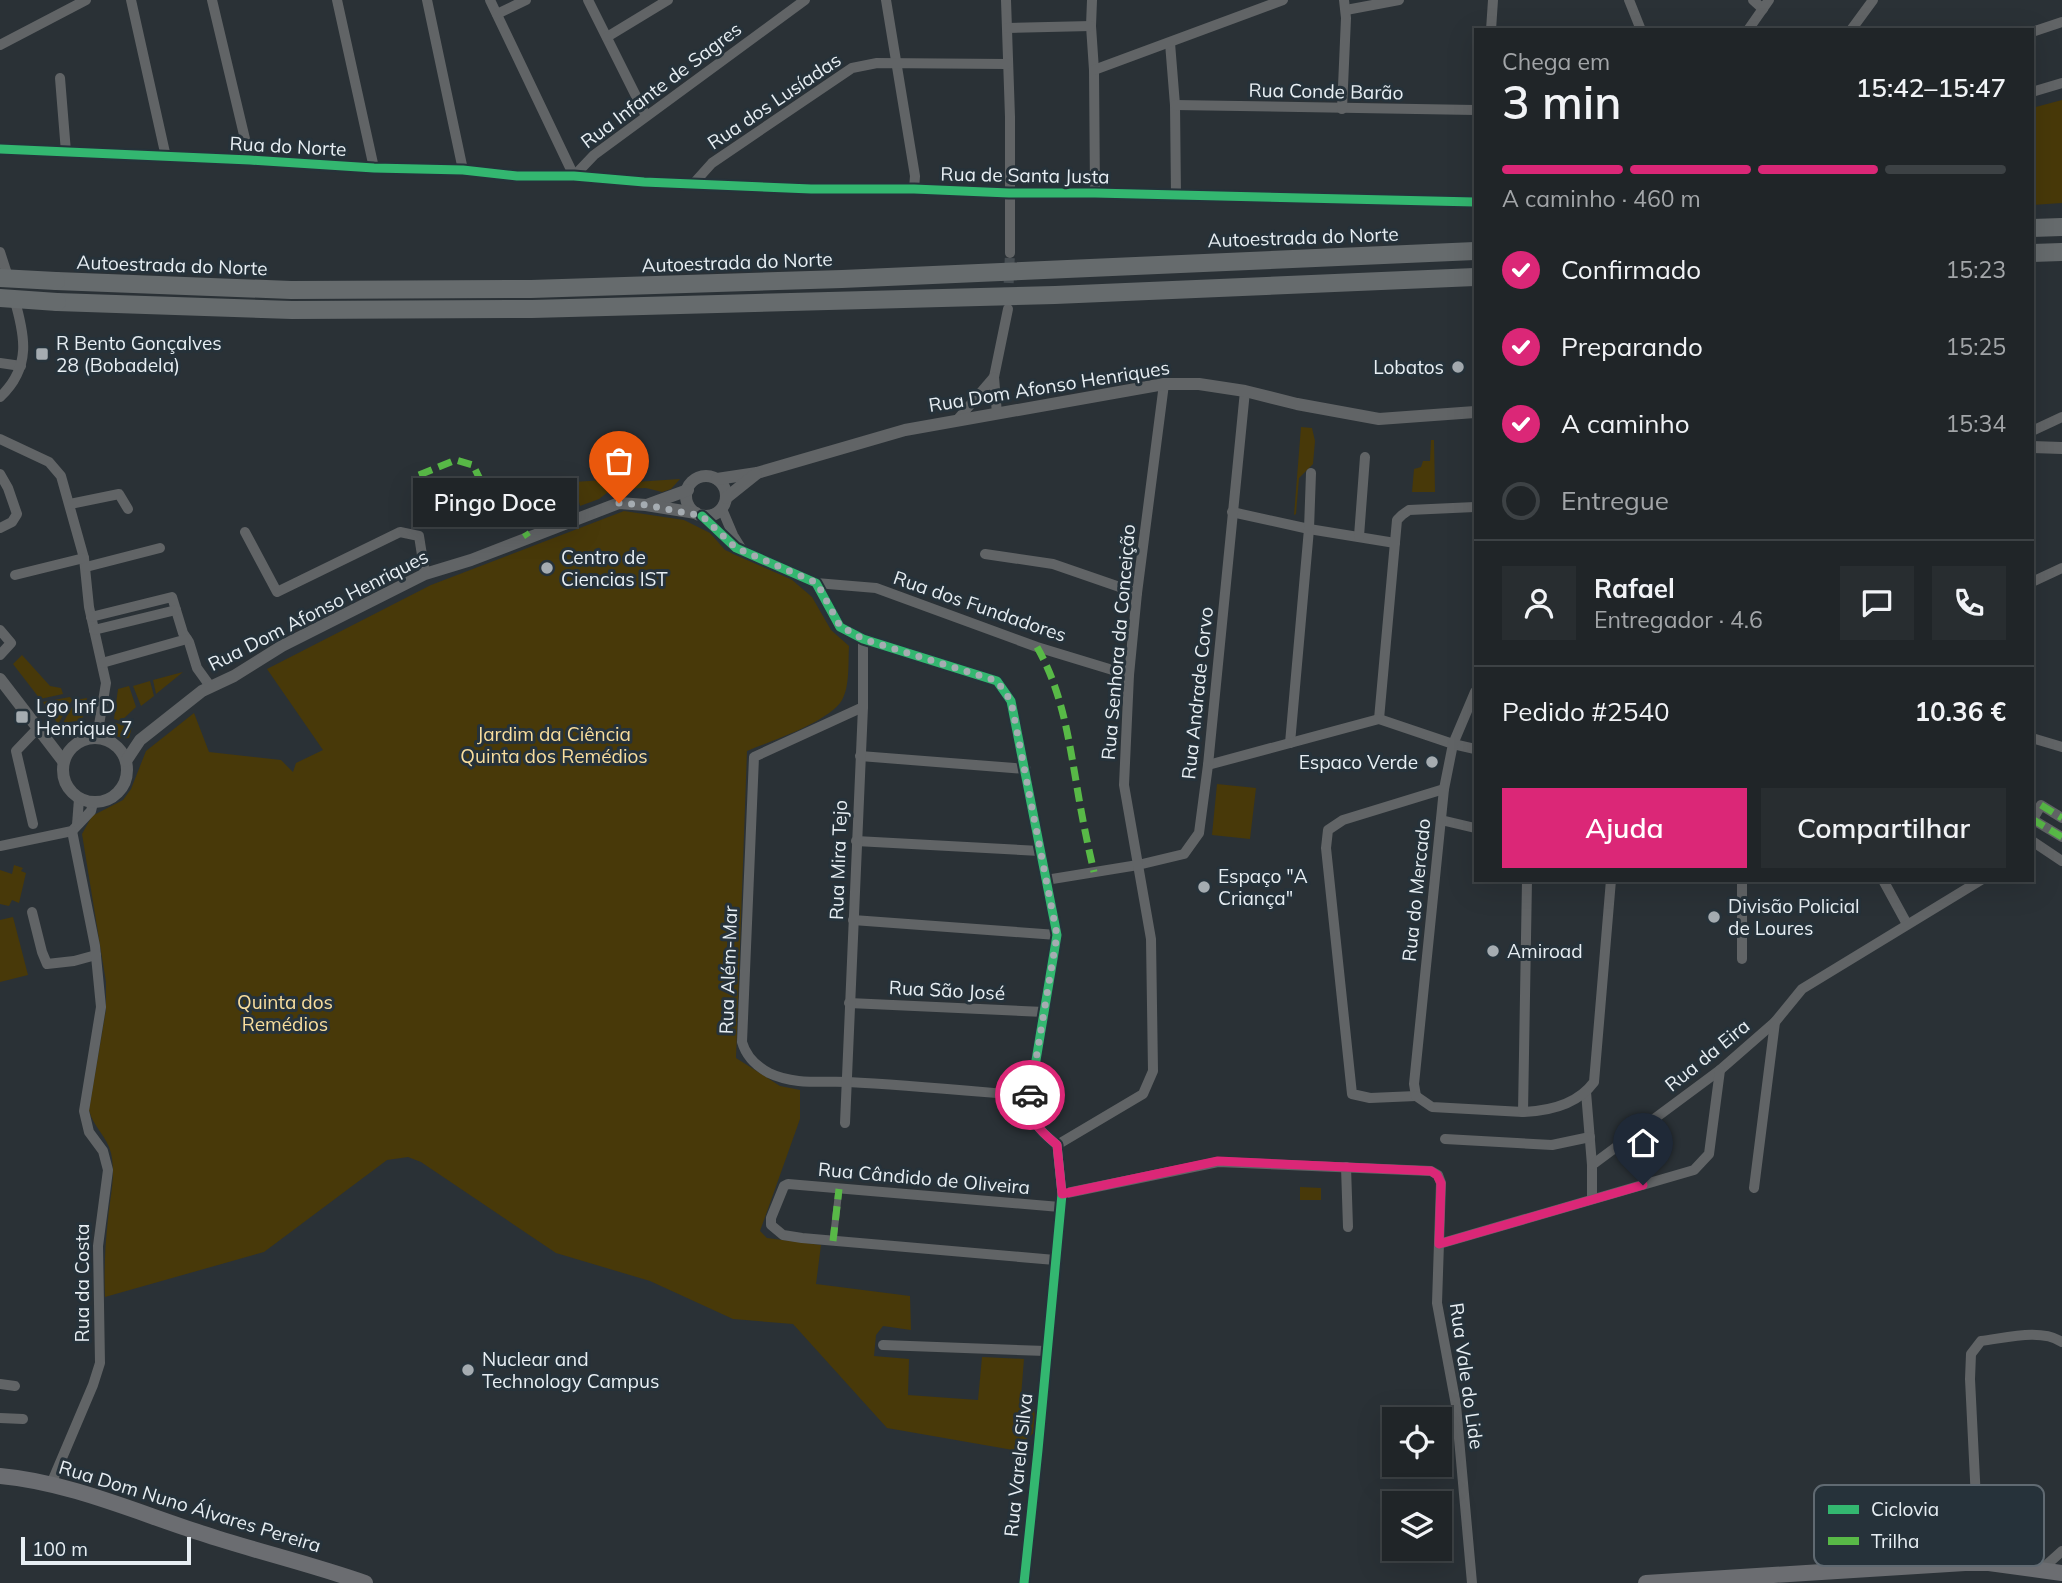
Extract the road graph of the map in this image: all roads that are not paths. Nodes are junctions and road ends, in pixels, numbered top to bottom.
1 (86, 0) edge
2 (131, 0) edge
3 (212, 0) edge
4 (337, 0) edge
5 (427, 0) edge
6 (490, 0) edge
7 (526, 0) edge
8 (589, 0) edge
9 (668, 0) edge
10 (805, 0) edge
11 (886, 0) edge
12 (1006, 0) edge
13 (1092, 0) edge
14 (1283, 0) edge
15 (1399, 0) edge
16 (1493, 0) edge
17 (1629, 0) edge
18 (1753, 0) edge
19 (1769, 0) edge
20 (1873, 0) edge
21 (1345, 5) edge
22 (1763, 9) junction
23 (497, 14) junction
24 (2062, 22) edge
25 (1091, 26) junction
26 (1007, 28) junction
27 (1491, 28) edge
28 (1640, 28) edge
29 (1749, 28) edge
30 (1852, 28) edge
31 (2034, 31) edge
32 (607, 37) junction
33 (1170, 43) junction
34 (0, 45) edge
35 (897, 62) junction
36 (1007, 64) junction
37 (1094, 70) junction
38 (60, 78) dead end
39 (2062, 83) edge
40 (2034, 91) edge
41 (1175, 105) junction
42 (1342, 109) junction
43 (1474, 110) edge
44 (646, 116) junction
45 (0, 149) edge
46 (66, 152) junction
47 (166, 157) junction
48 (250, 160) junction
49 (374, 168) junction
50 (463, 170) junction
51 (574, 176) junction
52 (694, 183) junction
53 (914, 189) junction
54 (1009, 193) junction
55 (1094, 193) junction
56 (1176, 196) junction
57 (1474, 202) edge
58 (2062, 227) edge
59 (2034, 228) edge
60 (1474, 251) edge
61 (0, 252) edge
62 (2062, 252) edge
63 (1010, 253) tunnel mouth
64 (2034, 253) edge
65 (1474, 277) edge
66 (0, 278) edge
67 (0, 298) edge
68 (1008, 309) tunnel mouth
69 (0, 363) edge
70 (21, 366) junction
71 (994, 377) junction
72 (1164, 384) junction
73 (1245, 391) junction
74 (0, 397) edge
75 (1474, 412) edge
76 (997, 414) junction
77 (2062, 417) edge
78 (958, 419) junction
79 (2034, 430) edge
80 (0, 439) edge
81 (2034, 447) edge
82 (2062, 448) edge
83 (1365, 457) dead end
84 (757, 473) junction
85 (1311, 473) dead end
86 (0, 474) edge
87 (716, 479) junction
88 (688, 490) junction
89 (70, 504) junction
90 (724, 504) junction
91 (646, 505) junction
92 (1474, 507) edge
93 (128, 509) dead end
94 (1232, 512) junction
95 (699, 514) junction
96 (0, 528) edge
97 (1309, 529) junction
98 (245, 532) dead end
99 (1359, 536) junction
100 (1395, 543) junction
101 (160, 548) dead end
102 (744, 551) junction
103 (985, 554) dead end
104 (85, 563) junction
105 (2062, 568) edge
106 (425, 574) junction
107 (15, 575) dead end
108 (2034, 581) edge
109 (817, 583) junction
110 (1137, 593) junction
111 (176, 610) junction
112 (91, 617) junction
113 (0, 630) edge
114 (94, 630) junction
115 (187, 639) junction
116 (863, 639) junction
117 (1, 652) edge
118 (102, 663) junction
119 (1129, 675) junction
120 (0, 679) edge
121 (210, 686) junction
122 (1474, 694) edge
123 (863, 707) junction
124 (1379, 719) junction
125 (41, 733) junction
126 (97, 737) junction
127 (2034, 739) edge
128 (140, 740) junction
129 (1290, 743) junction
130 (1452, 744) junction
131 (73, 746) junction
132 (2062, 747) edge
133 (118, 748) junction
134 (1474, 749) edge
135 (860, 756) junction
136 (63, 761) junction
137 (126, 761) junction
138 (1208, 765) junction
139 (1026, 769) junction
140 (1444, 789) junction
141 (79, 799) junction
142 (93, 803) junction
143 (2034, 816) edge
144 (2062, 818) edge
145 (1441, 820) junction
146 (2034, 821) edge
147 (33, 824) dead end
148 (74, 828) junction
149 (1474, 828) edge
150 (2062, 837) edge
151 (856, 841) junction
152 (2034, 842) edge
153 (0, 846) edge
154 (1040, 851) junction
155 (2062, 861) edge
156 (1138, 865) junction
157 (1046, 880) junction
158 (1527, 882) edge
159 (1611, 882) edge
160 (1742, 882) edge
161 (1884, 882) edge
162 (1978, 882) edge
163 (32, 912) dead end
164 (853, 920) junction
165 (1907, 924) junction
166 (1057, 935) junction
167 (96, 954) junction
168 (1742, 959) dead end
169 (849, 1003) junction
170 (1044, 1012) junction
171 (1775, 1022) junction
172 (1720, 1070) junction
173 (845, 1082) junction
174 (1586, 1092) junction
175 (1030, 1096) junction
176 (1416, 1096) junction
177 (1522, 1112) junction
178 (845, 1123) dead end
179 (1590, 1137) junction
180 (1445, 1139) dead end
181 (1057, 1145) junction
182 (1592, 1165) junction
183 (1346, 1167) junction
184 (1754, 1188) dead end
185 (839, 1189) junction
186 (1062, 1194) junction
187 (1592, 1199) junction
188 (1060, 1207) junction
189 (1348, 1227) dead end
190 (833, 1241) junction
191 (1439, 1244) junction
192 (1055, 1259) junction
193 (2062, 1342) edge
194 (883, 1345) dead end
195 (1046, 1351) junction
196 (0, 1384) edge
197 (15, 1386) dead end
198 (0, 1418) edge
199 (23, 1419) dead end
200 (0, 1476) edge
201 (51, 1484) junction
202 (1976, 1485) edge
203 (2062, 1551) edge
204 (1938, 1566) edge
205 (2011, 1566) edge
206 (2040, 1570) junction
207 (2062, 1573) edge
208 (365, 1583) edge
209 (1024, 1583) edge
210 (1472, 1583) edge
211 (1646, 1583) edge

1 - 34 street
2 - 47 street
3 - 48 street
4 - 49 street
5 - 50 street
6 - 23 street
7 - 23 street
8 - 32 street
9 - 32 street
10 - 44 street, Rua Infante de Sagres
11 - 35 street
12 - 26 street
13 - 25 street
14 - 33 street
15 - 21 street
16 - 27 street
17 - 28 street
18 - 22 street
19 - 22 street
20 - 30 street
21 - 42 street
22 - 29 street
23 - 51 street
24 - 31 street
25 - 26 street
25 - 37 street
26 - 36 street
32 - 44 street
33 - 37 street
33 - 41 street
35 - 36 street, Rua dos Lusíadas
35 - 52 street, Rua dos Lusíadas
35 - 53 street
36 - 54 street
37 - 55 street
38 - 46 street
39 - 40 street
41 - 42 street, Rua Conde Barão
41 - 56 street
42 - 43 street, Rua Conde Barão
44 - 51 street, Rua Infante de Sagres
45 - 46 street, Rua do Norte
46 - 47 street, Rua do Norte
47 - 48 street, Rua do Norte
48 - 49 street, Rua do Norte
49 - 50 street, Rua do Norte
50 - 51 street, Rua do Norte
51 - 52 street, Rua de Santa Justa
52 - 53 street, Rua de Santa Justa
53 - 54 street, Rua de Santa Justa
54 - 55 street, Rua de Santa Justa
54 - 63 street
55 - 56 street, Rua de Santa Justa
56 - 57 street, Rua de Santa Justa
58 - 59 highway
60 - 66 highway, Autoestrada do Norte, bridge
61 - 70 street
62 - 64 highway
65 - 67 highway, bridge
68 - 71 street
69 - 70 street
70 - 74 street
71 - 76 street
71 - 78 street
72 - 73 street, Rua Dom Afonso Henriques
72 - 76 street, Rua Dom Afonso Henriques
72 - 110 street, Rua Senhora da Conceição
73 - 75 street, Rua Dom Afonso Henriques
73 - 94 street, Rua Andrade Corvo
76 - 78 street, Rua Dom Afonso Henriques
77 - 79 street
78 - 84 street, Rua Dom Afonso Henriques
80 - 89 street
81 - 82 street
83 - 99 street
84 - 87 street, Rua Dom Afonso Henriques
84 - 90 street, Rua Dom Afonso Henriques
85 - 97 street
86 - 96 street
87 - 88 street
87 - 90 street
88 - 91 street, Rua Dom Afonso Henriques
88 - 95 street
89 - 93 street
89 - 104 street
90 - 95 street
90 - 102 street
91 - 95 street, Rua Dom Afonso Henriques
91 - 106 street, Rua Dom Afonso Henriques
92 - 100 street
94 - 97 street
94 - 138 street, Rua Andrade Corvo
95 - 102 street, Rua dos Fundadores
97 - 99 street
97 - 129 street
98 - 106 street
99 - 100 street
100 - 124 street
101 - 104 street
102 - 109 street, Rua dos Fundadores
103 - 110 street
104 - 107 street
104 - 112 street
105 - 108 street
106 - 121 street, Rua Dom Afonso Henriques
109 - 116 street
109 - 119 street, Rua dos Fundadores
110 - 119 street, Rua Senhora da Conceição
111 - 112 street
111 - 114 street
111 - 115 street
112 - 114 street
113 - 117 street
114 - 118 street
115 - 118 street
115 - 121 street
116 - 123 street, Rua Mira Tejo
116 - 139 street
118 - 126 street
119 - 156 street, Rua Senhora da Conceição
120 - 125 street
121 - 128 street, Rua Dom Afonso Henriques
122 - 130 street, Rua do Mercado
123 - 135 street, Rua Mira Tejo
123 - 173 street, Rua Além-Mar
124 - 129 street
124 - 130 street
125 - 131 street
125 - 136 street
125 - 147 street
126 - 131 street
126 - 133 street
127 - 132 street
128 - 133 street, Rua Dom Afonso Henriques
128 - 137 street, Rua Dom Afonso Henriques
129 - 138 street
130 - 134 street
130 - 140 street, Rua do Mercado
131 - 136 street
133 - 137 street
135 - 139 street
135 - 151 street, Rua Mira Tejo
136 - 141 street
137 - 142 street
138 - 156 street, Rua Andrade Corvo
139 - 154 street
140 - 145 street, Rua do Mercado
140 - 176 street
141 - 142 street
141 - 148 street, Rua da Costa
142 - 148 street
143 - 144 street
145 - 149 street
145 - 176 street, Rua do Mercado
146 - 150 street
148 - 153 street
148 - 167 street, Rua da Costa
151 - 154 street
151 - 164 street, Rua Mira Tejo
152 - 155 street
154 - 157 street
156 - 157 street, Rua Andrade Corvo
156 - 181 street, Rua Senhora da Conceição
157 - 166 street
158 - 177 street
159 - 174 street
160 - 168 street
161 - 165 street
162 - 165 street, Rua da Eira
163 - 167 street
164 - 166 street
164 - 169 street, Rua Mira Tejo
165 - 171 street, Rua da Eira
166 - 170 street
167 - 201 street, Rua da Costa
169 - 170 street, Rua São José
169 - 173 street, Rua Mira Tejo
170 - 175 street
171 - 172 street, Rua da Eira
171 - 184 street
172 - 182 street, Rua da Eira
172 - 187 street
173 - 175 street, Rua Além-Mar
173 - 178 street, Rua Mira Tejo
174 - 177 street
174 - 179 street
175 - 181 street
176 - 177 street
179 - 180 street
179 - 182 street
181 - 186 street, Rua Varela Silva
182 - 187 street
183 - 186 street, Rua Vale do Lide
183 - 189 street
183 - 191 street, Rua Vale do Lide
185 - 188 street, Rua Cândido de Oliveira
185 - 190 street
185 - 190 street, Rua Cândido de Oliveira
186 - 188 street, Rua Varela Silva
187 - 191 street
188 - 192 street, Rua Varela Silva
190 - 192 street
191 - 210 street, Rua Vale do Lide
192 - 195 street, Rua Varela Silva
193 - 202 street
194 - 195 street
195 - 209 street, Rua Varela Silva
196 - 197 street
198 - 199 street
200 - 201 main road, Rua Dom Nuno Álvares Pereira
201 - 208 main road, Rua Dom Nuno Álvares Pereira
203 - 206 street
204 - 211 main road
205 - 206 main road
206 - 207 main road

